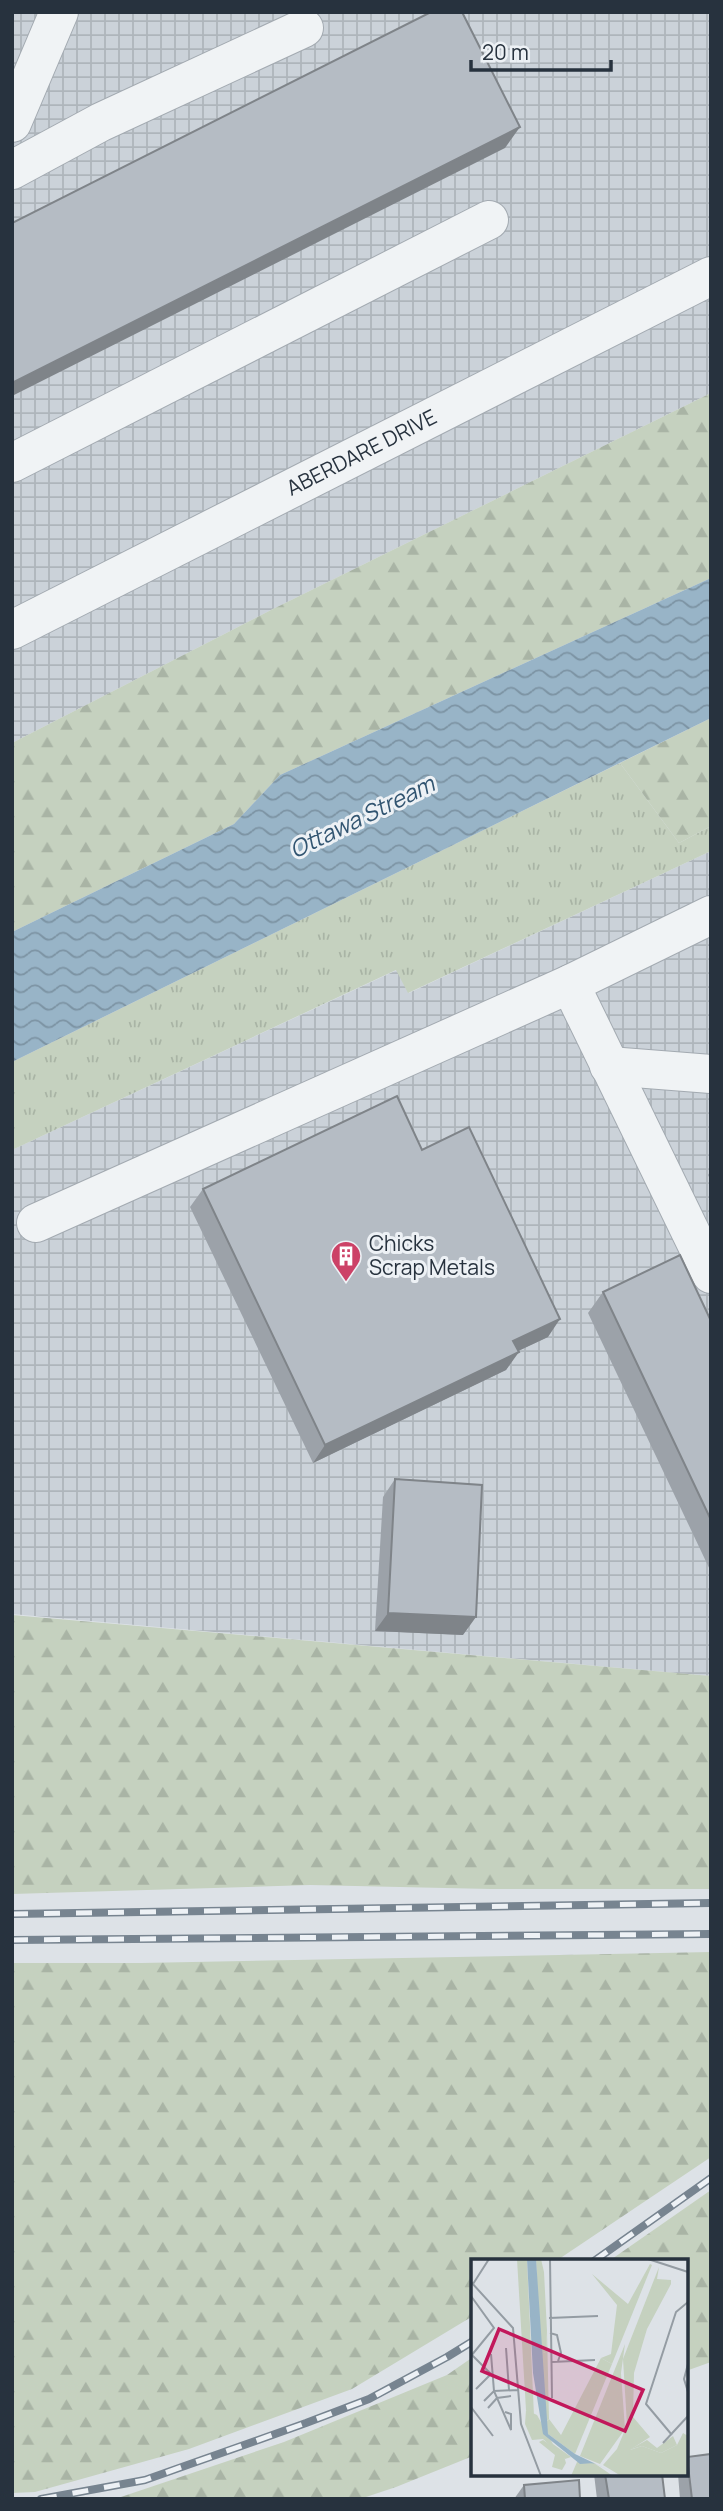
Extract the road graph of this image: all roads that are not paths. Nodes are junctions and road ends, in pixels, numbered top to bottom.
1 (59, 12) edge
2 (304, 28) dead end
3 (12, 123) edge
4 (16, 165) edge
5 (489, 220) dead end
6 (711, 276) edge
7 (12, 463) edge
8 (12, 630) edge
9 (711, 915) edge
10 (570, 984) junction
11 (610, 1066) junction
12 (711, 1074) edge
13 (36, 1223) dead end
14 (711, 1274) edge

1 - 3 street
2 - 4 street
5 - 7 street
6 - 8 street, ABERDARE DRIVE
9 - 10 street
10 - 11 street
10 - 13 street
11 - 12 street
11 - 14 street

